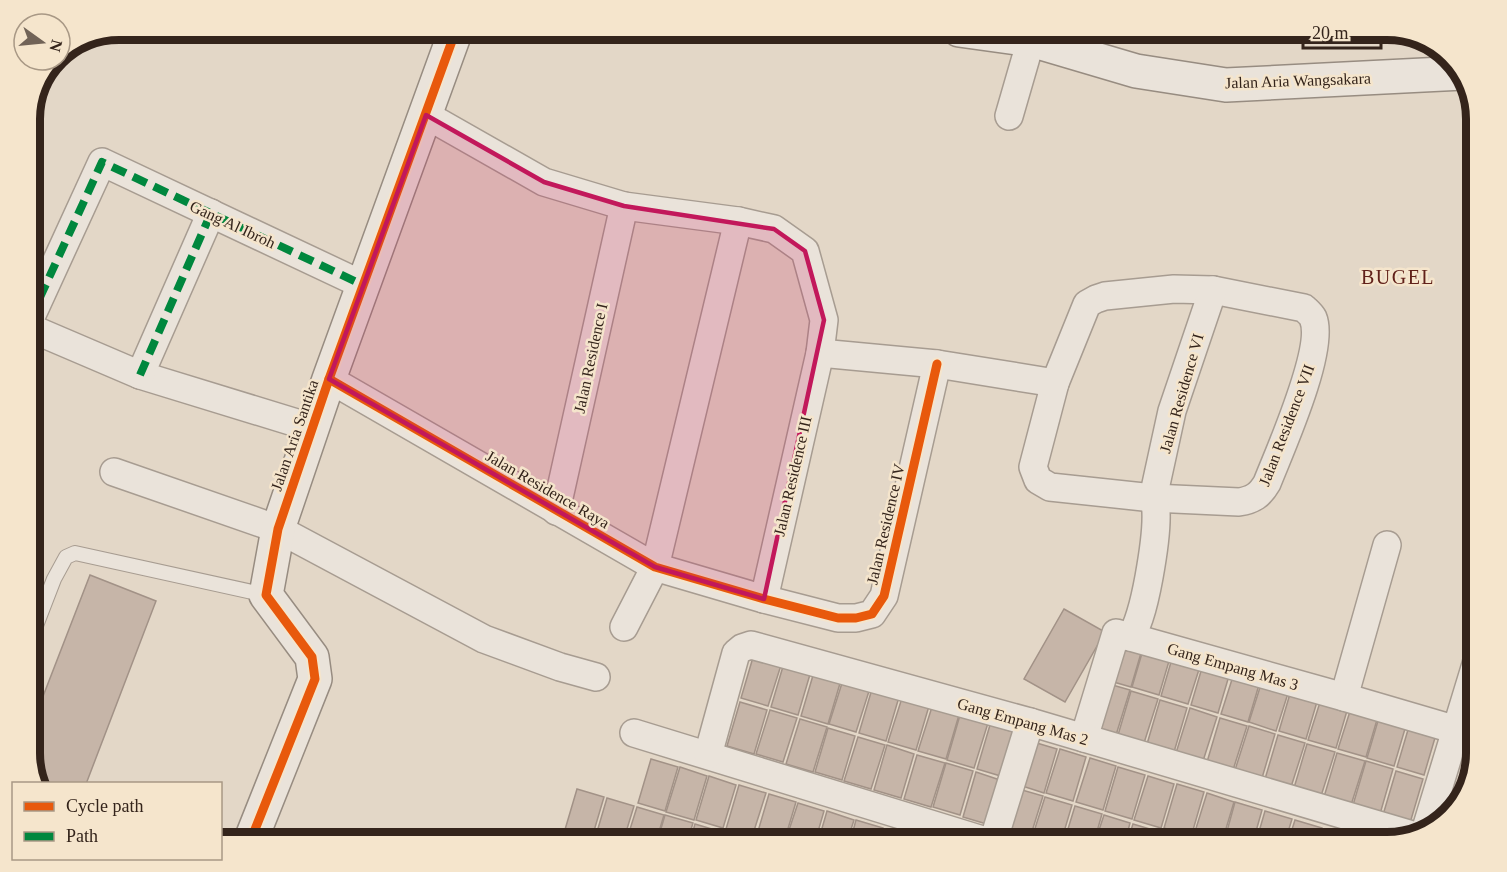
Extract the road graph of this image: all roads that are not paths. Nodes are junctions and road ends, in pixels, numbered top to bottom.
1 (452, 41) edge
2 (1031, 41) edge
3 (1034, 41) edge
4 (1452, 74) edge
5 (426, 115) junction
6 (1009, 116) dead end
7 (624, 206) junction
8 (211, 213) junction
9 (738, 221) junction
10 (363, 285) junction
11 (1213, 290) junction
12 (41, 295) edge
13 (41, 333) edge
14 (820, 353) junction
15 (937, 364) junction
16 (140, 375) junction
17 (329, 379) junction
18 (1055, 383) junction
19 (312, 428) junction
20 (114, 472) dead end
21 (1153, 498) junction
22 (556, 511) junction
23 (278, 529) junction
24 (1387, 545) dead end
25 (655, 567) junction
26 (267, 595) junction
27 (764, 600) junction
28 (41, 613) edge
29 (624, 627) dead end
30 (1130, 637) junction
31 (596, 677) dead end
32 (1344, 697) junction
33 (1030, 722) junction
34 (633, 732) dead end
35 (1466, 733) edge
36 (1084, 738) junction
37 (708, 755) junction
38 (1431, 819) edge
39 (1396, 831) edge
40 (254, 832) edge
41 (958, 832) edge
42 (994, 832) edge

1 - 5 street, Jalan Aria Santika
2 - 6 street
3 - 4 street, Jalan Aria Wangsakara
5 - 7 street, Jalan Residence III
5 - 10 street, Jalan Aria Santika
7 - 9 street, Jalan Residence III
7 - 22 street, Jalan Residence I
8 - 10 street, Gang Al Ibroh
8 - 12 street, Gang Al Ibroh
8 - 16 street
9 - 14 street, Jalan Residence III
9 - 25 street
10 - 17 street, Jalan Aria Santika
11 - 18 street
11 - 21 street, Jalan Residence VI
11 - 21 street, Jalan Residence VII
13 - 16 street
14 - 15 street
14 - 27 street, Jalan Residence III
15 - 18 street
15 - 27 street, Jalan Residence IV
16 - 19 street
17 - 19 street, Jalan Aria Santika
17 - 22 street, Jalan Residence Raya
18 - 21 street
19 - 23 street, Jalan Aria Santika
20 - 23 street
21 - 30 street, Jalan Residence VI
22 - 25 street, Jalan Residence Raya
23 - 26 street, Jalan Aria Santika
23 - 31 street
24 - 32 street
25 - 27 street, Jalan Residence Raya
25 - 29 street
26 - 28 lane
26 - 40 street
30 - 32 street, Gang Empang Mas 3
30 - 36 street
32 - 35 street, Gang Empang Mas 3
33 - 36 street, Gang Empang Mas 2
33 - 37 street, Gang Empang Mas 2
33 - 42 street
34 - 37 street
35 - 38 street
36 - 39 street, Gang Empang Mas 2
37 - 41 street

